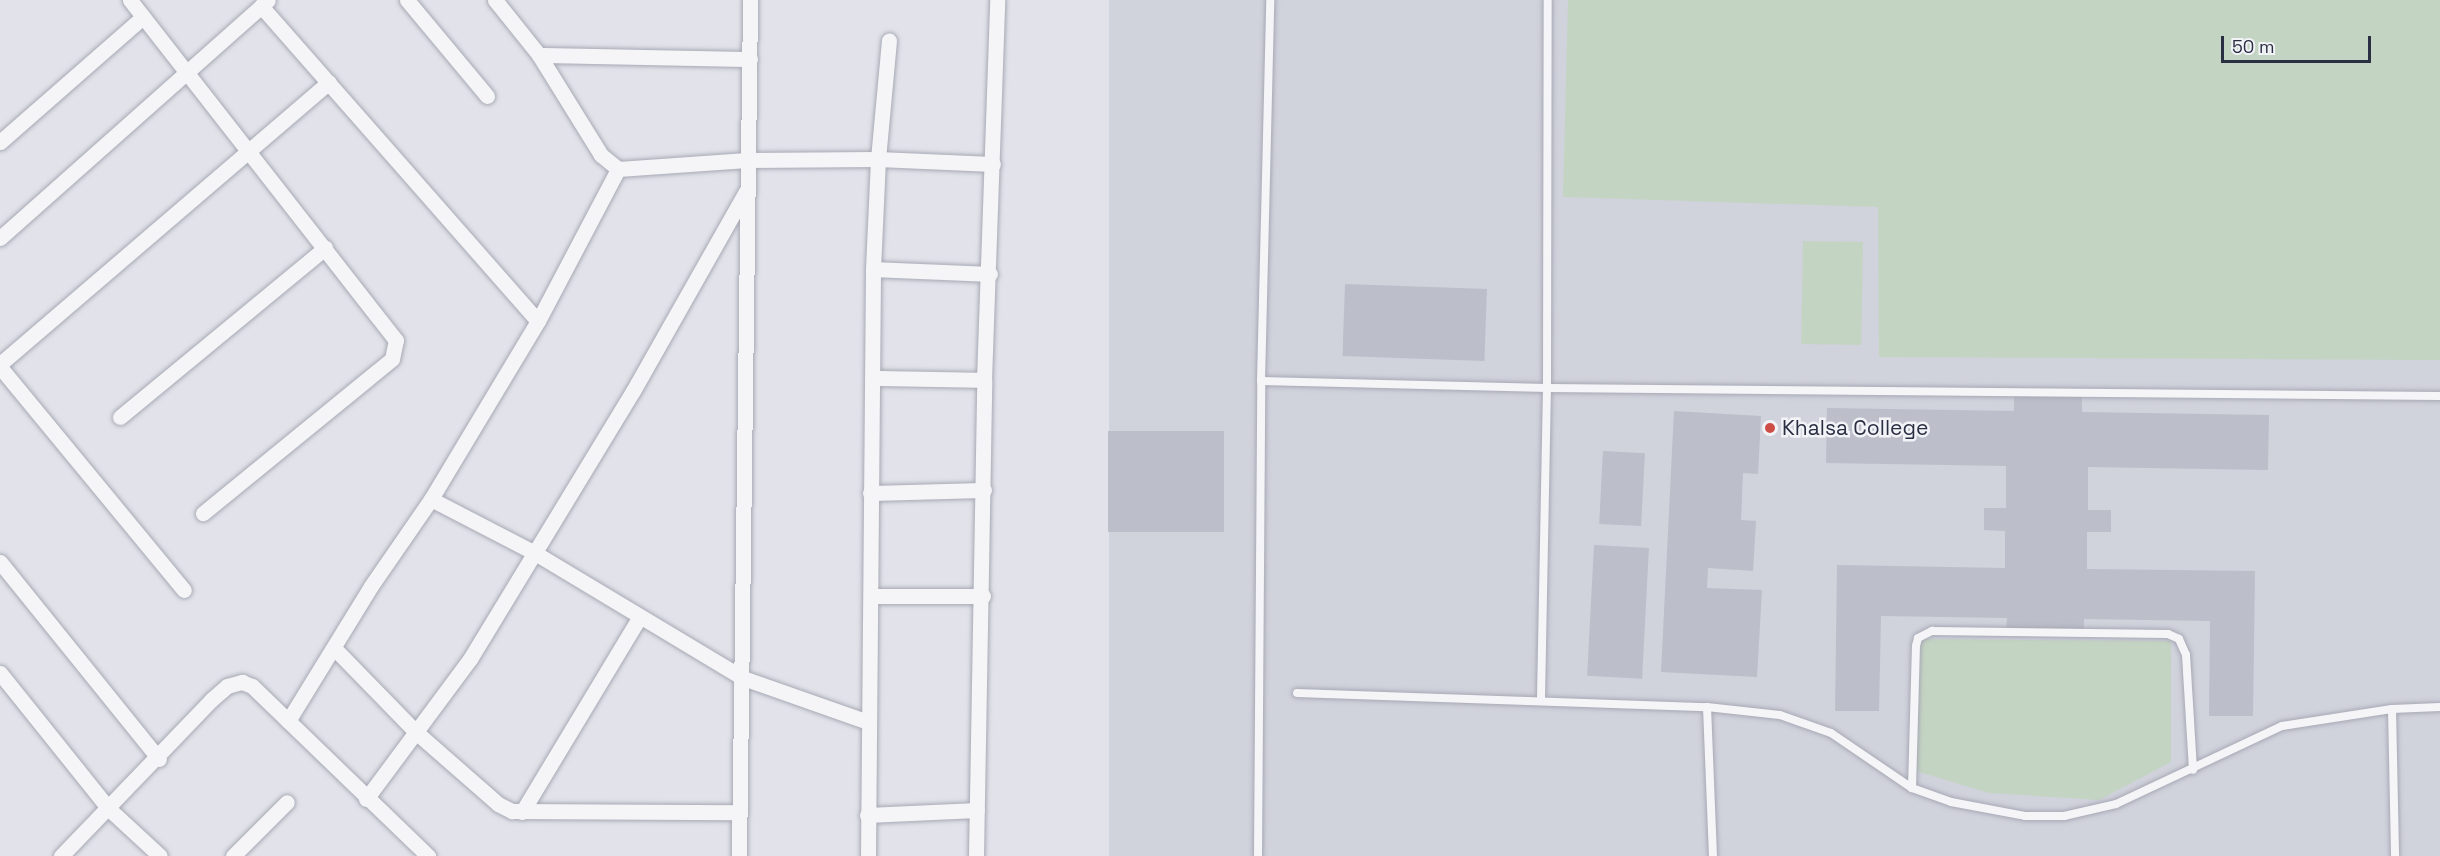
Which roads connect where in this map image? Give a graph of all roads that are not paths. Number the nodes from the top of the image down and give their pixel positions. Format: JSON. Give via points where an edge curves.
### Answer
{"nodes":[{"id":1,"x":130,"y":0,"type":"edge"},
{"id":2,"x":407,"y":0,"type":"edge"},
{"id":3,"x":495,"y":0,"type":"edge"},
{"id":4,"x":750,"y":0,"type":"edge"},
{"id":5,"x":997,"y":0,"type":"edge"},
{"id":6,"x":1270,"y":0,"type":"edge"},
{"id":7,"x":1548,"y":0,"type":"edge"},
{"id":8,"x":265,"y":3,"type":"edge"},
{"id":9,"x":143,"y":17,"type":"junction"},
{"id":10,"x":889,"y":41,"type":"dead end"},
{"id":11,"x":539,"y":56,"type":"junction"},
{"id":12,"x":750,"y":59,"type":"junction"},
{"id":13,"x":186,"y":73,"type":"junction"},
{"id":14,"x":328,"y":82,"type":"junction"},
{"id":15,"x":488,"y":96,"type":"dead end"},
{"id":16,"x":0,"y":142,"type":"edge"},
{"id":17,"x":246,"y":152,"type":"junction"},
{"id":18,"x":878,"y":159,"type":"junction"},
{"id":19,"x":747,"y":160,"type":"junction"},
{"id":20,"x":993,"y":164,"type":"junction"},
{"id":21,"x":618,"y":169,"type":"junction"},
{"id":22,"x":746,"y":190,"type":"junction"},
{"id":23,"x":0,"y":238,"type":"edge"},
{"id":24,"x":325,"y":248,"type":"junction"},
{"id":25,"x":873,"y":269,"type":"junction"},
{"id":26,"x":990,"y":274,"type":"junction"},
{"id":27,"x":538,"y":321,"type":"junction"},
{"id":28,"x":0,"y":366,"type":"edge"},
{"id":29,"x":872,"y":378,"type":"junction"},
{"id":30,"x":984,"y":380,"type":"junction"},
{"id":31,"x":1261,"y":381,"type":"junction"},
{"id":32,"x":1547,"y":388,"type":"junction"},
{"id":33,"x":2440,"y":396,"type":"edge"},
{"id":34,"x":120,"y":417,"type":"dead end"},
{"id":35,"x":984,"y":490,"type":"junction"},
{"id":36,"x":870,"y":493,"type":"junction"},
{"id":37,"x":431,"y":499,"type":"junction"},
{"id":38,"x":203,"y":513,"type":"dead end"},
{"id":39,"x":535,"y":553,"type":"junction"},
{"id":40,"x":0,"y":562,"type":"edge"},
{"id":41,"x":184,"y":590,"type":"dead end"},
{"id":42,"x":871,"y":596,"type":"junction"},
{"id":43,"x":983,"y":596,"type":"junction"},
{"id":44,"x":639,"y":618,"type":"junction"},
{"id":45,"x":334,"y":648,"type":"junction"},
{"id":46,"x":0,"y":673,"type":"edge"},
{"id":47,"x":743,"y":678,"type":"junction"},
{"id":48,"x":1298,"y":693,"type":"dead end"},
{"id":49,"x":1541,"y":699,"type":"junction"},
{"id":50,"x":1707,"y":706,"type":"junction"},
{"id":51,"x":2440,"y":707,"type":"edge"},
{"id":52,"x":2392,"y":709,"type":"junction"},
{"id":53,"x":288,"y":721,"type":"junction"},
{"id":54,"x":868,"y":722,"type":"junction"},
{"id":55,"x":417,"y":733,"type":"junction"},
{"id":56,"x":159,"y":759,"type":"junction"},
{"id":57,"x":2193,"y":770,"type":"junction"},
{"id":58,"x":1912,"y":788,"type":"junction"},
{"id":59,"x":366,"y":799,"type":"junction"},
{"id":60,"x":287,"y":802,"type":"dead end"},
{"id":61,"x":109,"y":809,"type":"junction"},
{"id":62,"x":977,"y":810,"type":"junction"},
{"id":63,"x":522,"y":812,"type":"junction"},
{"id":64,"x":739,"y":812,"type":"junction"},
{"id":65,"x":867,"y":815,"type":"junction"},
{"id":66,"x":418,"y":853,"type":"edge"},
{"id":67,"x":61,"y":856,"type":"edge"},
{"id":68,"x":160,"y":856,"type":"edge"},
{"id":69,"x":233,"y":856,"type":"edge"},
{"id":70,"x":739,"y":856,"type":"edge"},
{"id":71,"x":868,"y":856,"type":"edge"},
{"id":72,"x":976,"y":856,"type":"edge"},
{"id":73,"x":1258,"y":856,"type":"edge"},
{"id":74,"x":1713,"y":856,"type":"edge"},
{"id":75,"x":2395,"y":856,"type":"edge"}],
"edges":[{"from":1,"to":9,"type":"street"},
{"from":2,"to":15,"type":"street"},
{"from":3,"to":11,"type":"street"},
{"from":4,"to":12,"type":"street"},
{"from":5,"to":20,"type":"street"},
{"from":6,"to":31,"type":"lane"},
{"from":7,"to":32,"type":"lane"},
{"from":8,"to":13,"type":"street"},
{"from":8,"to":14,"type":"street"},
{"from":9,"to":13,"type":"street"},
{"from":9,"to":16,"type":"street"},
{"from":10,"to":18,"type":"street"},
{"from":11,"to":12,"type":"street"},
{"from":11,"to":21,"type":"street","via":[[600,155]]},
{"from":12,"to":19,"type":"street"},
{"from":13,"to":17,"type":"street"},
{"from":13,"to":23,"type":"street"},
{"from":14,"to":17,"type":"street"},
{"from":14,"to":27,"type":"street"},
{"from":17,"to":24,"type":"street"},
{"from":17,"to":28,"type":"street"},
{"from":18,"to":19,"type":"street"},
{"from":18,"to":20,"type":"street"},
{"from":18,"to":25,"type":"street"},
{"from":19,"to":21,"type":"street"},
{"from":19,"to":22,"type":"street"},
{"from":20,"to":26,"type":"street"},
{"from":21,"to":27,"type":"street"},
{"from":22,"to":39,"type":"street"},
{"from":22,"to":47,"type":"street"},
{"from":24,"to":34,"type":"street"},
{"from":24,"to":38,"type":"street","via":[[396,340],[396,354]]},
{"from":25,"to":26,"type":"street"},
{"from":25,"to":29,"type":"street"},
{"from":26,"to":30,"type":"street"},
{"from":27,"to":37,"type":"street"},
{"from":28,"to":41,"type":"street"},
{"from":29,"to":30,"type":"street"},
{"from":29,"to":36,"type":"street"},
{"from":30,"to":35,"type":"street"},
{"from":31,"to":32,"type":"lane"},
{"from":31,"to":73,"type":"lane"},
{"from":32,"to":33,"type":"lane"},
{"from":32,"to":49,"type":"lane"},
{"from":35,"to":36,"type":"street"},
{"from":35,"to":43,"type":"street"},
{"from":36,"to":42,"type":"street"},
{"from":37,"to":39,"type":"street"},
{"from":37,"to":45,"type":"street","via":[[370,586]]},
{"from":39,"to":44,"type":"street"},
{"from":39,"to":55,"type":"street","via":[[470,659]]},
{"from":40,"to":56,"type":"street"},
{"from":42,"to":43,"type":"street"},
{"from":42,"to":54,"type":"street"},
{"from":43,"to":62,"type":"street"},
{"from":44,"to":47,"type":"street"},
{"from":44,"to":63,"type":"street"},
{"from":45,"to":53,"type":"street"},
{"from":45,"to":55,"type":"street"},
{"from":46,"to":61,"type":"street"},
{"from":47,"to":54,"type":"street"},
{"from":47,"to":64,"type":"street"},
{"from":48,"to":49,"type":"lane"},
{"from":49,"to":50,"type":"lane"},
{"from":50,"to":58,"type":"lane","via":[[1780,715],[1831,734]]},
{"from":50,"to":74,"type":"lane"},
{"from":51,"to":52,"type":"lane"},
{"from":52,"to":57,"type":"lane","via":[[2282,726]]},
{"from":52,"to":75,"type":"lane"},
{"from":53,"to":56,"type":"street","via":[[252,686],[234,683],[211,700]]},
{"from":53,"to":59,"type":"street"},
{"from":54,"to":65,"type":"street"},
{"from":55,"to":59,"type":"street"},
{"from":55,"to":63,"type":"street","via":[[498,804]]},
{"from":56,"to":61,"type":"street"},
{"from":57,"to":58,"type":"lane","via":[[2116,804],[2064,816],[1995,812]]},
{"from":57,"to":58,"type":"lane","via":[[2186,655],[2179,639],[2168,634],[1932,632],[1918,638],[1916,646]]},
{"from":59,"to":66,"type":"street"},
{"from":60,"to":69,"type":"street"},
{"from":61,"to":67,"type":"street"},
{"from":61,"to":68,"type":"street"},
{"from":62,"to":65,"type":"street"},
{"from":62,"to":72,"type":"street"},
{"from":63,"to":64,"type":"street"},
{"from":64,"to":70,"type":"street"},
{"from":65,"to":71,"type":"street"}]}
